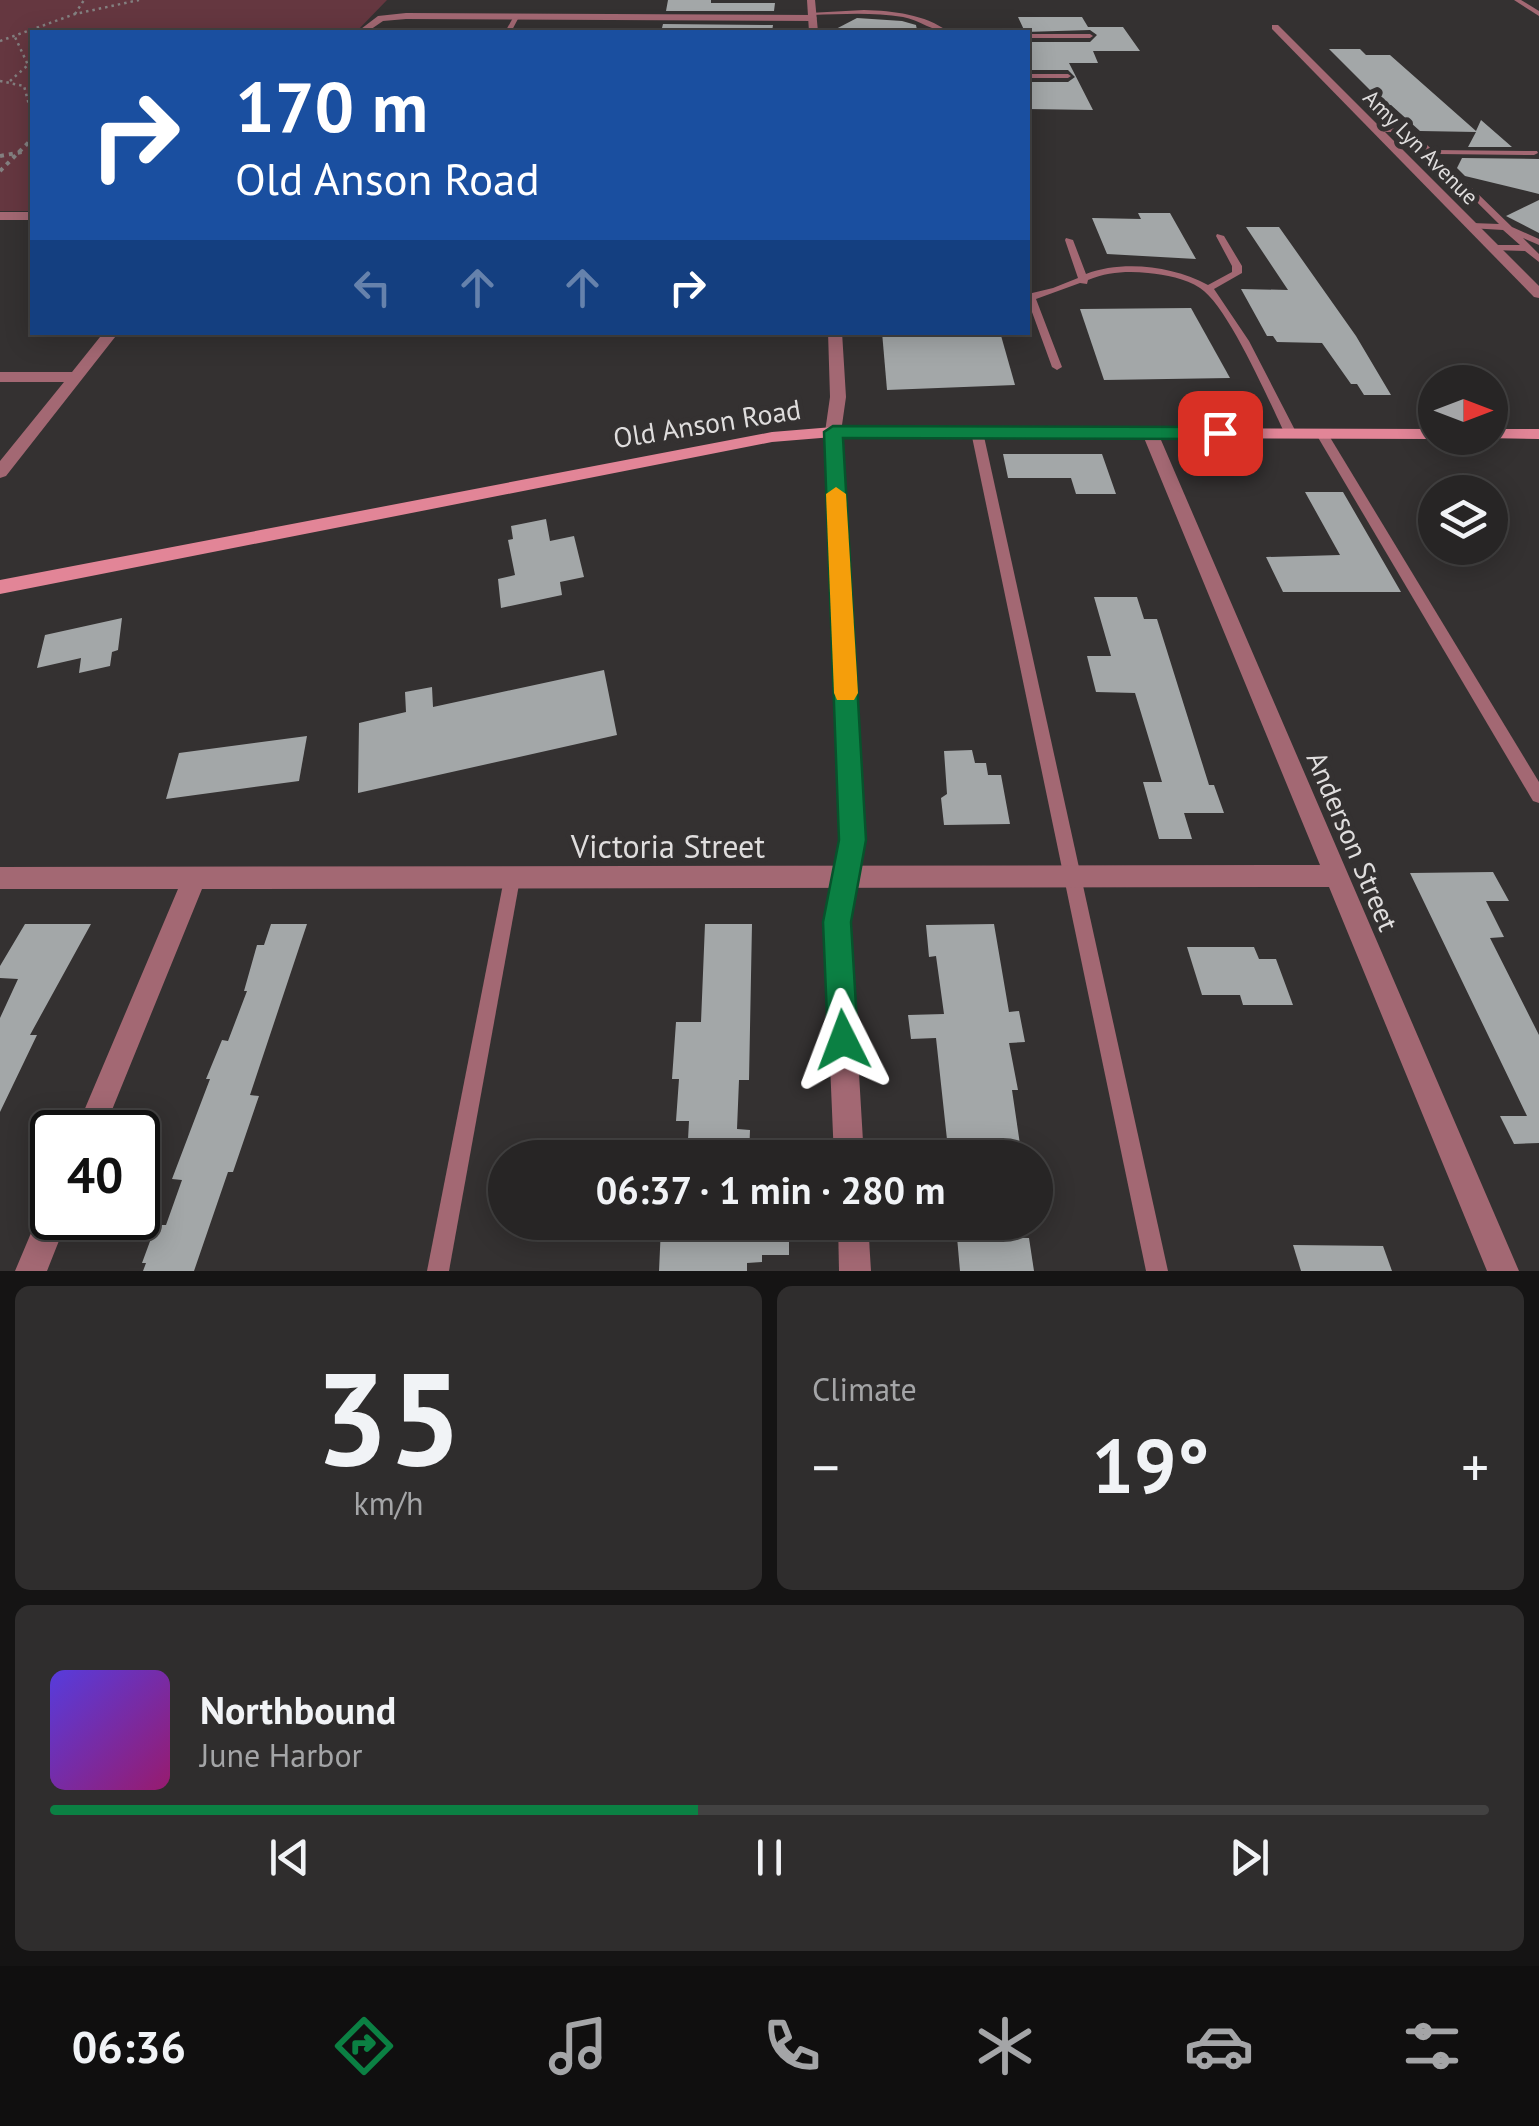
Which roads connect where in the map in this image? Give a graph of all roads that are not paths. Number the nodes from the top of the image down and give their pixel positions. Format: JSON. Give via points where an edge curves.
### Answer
{"nodes":[{"id":1,"x":812,"y":0,"type":"edge"},
{"id":2,"x":1517,"y":0,"type":"edge"},
{"id":3,"x":1539,"y":14,"type":"edge"},
{"id":4,"x":813,"y":15,"type":"junction"},
{"id":5,"x":516,"y":16,"type":"junction"},
{"id":6,"x":1276,"y":27,"type":"dead end"},
{"id":7,"x":365,"y":30,"type":"edge"},
{"id":8,"x":509,"y":30,"type":"edge"},
{"id":9,"x":814,"y":30,"type":"edge"},
{"id":10,"x":943,"y":30,"type":"edge"},
{"id":11,"x":1030,"y":36,"type":"edge"},
{"id":12,"x":1090,"y":36,"type":"dead end"},
{"id":13,"x":1030,"y":76,"type":"edge"},
{"id":14,"x":1068,"y":76,"type":"dead end"},
{"id":15,"x":1377,"y":130,"type":"junction"},
{"id":16,"x":1430,"y":152,"type":"junction"},
{"id":17,"x":1534,"y":153,"type":"dead end"},
{"id":18,"x":1446,"y":168,"type":"junction"},
{"id":19,"x":1416,"y":169,"type":"junction"},
{"id":20,"x":0,"y":216,"type":"edge"},
{"id":21,"x":30,"y":216,"type":"edge"},
{"id":22,"x":1472,"y":226,"type":"junction"},
{"id":23,"x":1504,"y":227,"type":"junction"},
{"id":24,"x":1220,"y":236,"type":"dead end"},
{"id":25,"x":1069,"y":240,"type":"dead end"},
{"id":26,"x":1539,"y":242,"type":"edge"},
{"id":27,"x":1494,"y":248,"type":"junction"},
{"id":28,"x":1527,"y":248,"type":"junction"},
{"id":29,"x":1539,"y":260,"type":"edge"},
{"id":30,"x":1084,"y":282,"type":"junction"},
{"id":31,"x":1209,"y":288,"type":"junction"},
{"id":32,"x":1539,"y":294,"type":"edge"},
{"id":33,"x":1030,"y":297,"type":"edge"},
{"id":34,"x":1030,"y":300,"type":"edge"},
{"id":35,"x":110,"y":335,"type":"edge"},
{"id":36,"x":835,"y":335,"type":"edge"},
{"id":37,"x":1056,"y":367,"type":"dead end"},
{"id":38,"x":0,"y":378,"type":"edge"},
{"id":39,"x":75,"y":378,"type":"junction"},
{"id":40,"x":833,"y":432,"type":"junction"},
{"id":41,"x":976,"y":432,"type":"junction"},
{"id":42,"x":1150,"y":432,"type":"junction"},
{"id":43,"x":1291,"y":434,"type":"junction"},
{"id":44,"x":1322,"y":434,"type":"junction"},
{"id":45,"x":1418,"y":434,"type":"edge"},
{"id":46,"x":1508,"y":434,"type":"edge"},
{"id":47,"x":1539,"y":434,"type":"edge"},
{"id":48,"x":0,"y":472,"type":"edge"},
{"id":49,"x":0,"y":587,"type":"edge"},
{"id":50,"x":1539,"y":796,"type":"edge"},
{"id":51,"x":1335,"y":876,"type":"junction"},
{"id":52,"x":1070,"y":877,"type":"junction"},
{"id":53,"x":0,"y":878,"type":"edge"},
{"id":54,"x":512,"y":878,"type":"junction"},
{"id":55,"x":845,"y":878,"type":"junction"},
{"id":56,"x":194,"y":880,"type":"junction"},
{"id":57,"x":97,"y":1110,"type":"edge"},
{"id":58,"x":848,"y":1140,"type":"edge"},
{"id":59,"x":44,"y":1240,"type":"edge"},
{"id":60,"x":853,"y":1240,"type":"edge"},
{"id":61,"x":31,"y":1271,"type":"edge"},
{"id":62,"x":438,"y":1271,"type":"edge"},
{"id":63,"x":855,"y":1271,"type":"edge"},
{"id":64,"x":1157,"y":1271,"type":"edge"},
{"id":65,"x":1503,"y":1271,"type":"edge"}],
"edges":[{"from":1,"to":4,"type":"street"},
{"from":2,"to":3,"type":"lane"},
{"from":4,"to":5,"type":"street"},
{"from":4,"to":9,"type":"street"},
{"from":4,"to":10,"type":"lane","via":[[896,14]]},
{"from":5,"to":7,"type":"street","via":[[381,18]]},
{"from":5,"to":8,"type":"lane"},
{"from":6,"to":15,"type":"street","name":"Amy Lyn Avenue"},
{"from":11,"to":12,"type":"lane"},
{"from":13,"to":14,"type":"lane"},
{"from":15,"to":16,"type":"lane","via":[[1408,130]]},
{"from":15,"to":19,"type":"street","name":"Amy Lyn Avenue"},
{"from":16,"to":17,"type":"lane"},
{"from":16,"to":18,"type":"lane"},
{"from":18,"to":19,"type":"lane"},
{"from":18,"to":23,"type":"lane"},
{"from":19,"to":22,"type":"street","name":"Amy Lyn Avenue"},
{"from":20,"to":21,"type":"street"},
{"from":22,"to":23,"type":"lane"},
{"from":22,"to":27,"type":"street","name":"Amy Lyn Avenue"},
{"from":23,"to":26,"type":"lane"},
{"from":23,"to":28,"type":"lane"},
{"from":24,"to":31,"type":"lane","via":[[1237,272]]},
{"from":25,"to":30,"type":"lane"},
{"from":27,"to":28,"type":"lane"},
{"from":27,"to":32,"type":"street","name":"Amy Lyn Avenue"},
{"from":28,"to":29,"type":"lane"},
{"from":30,"to":31,"type":"lane","via":[[1100,272],[1125,270]]},
{"from":30,"to":33,"type":"lane"},
{"from":31,"to":43,"type":"lane"},
{"from":34,"to":37,"type":"lane"},
{"from":35,"to":39,"type":"street"},
{"from":36,"to":40,"type":"street"},
{"from":38,"to":39,"type":"street"},
{"from":39,"to":48,"type":"street"},
{"from":40,"to":41,"type":"main road","name":"Old Anson Road"},
{"from":40,"to":49,"type":"main road","name":"Old Anson Road","via":[[715,446]]},
{"from":40,"to":55,"type":"street","via":[[853,840]]},
{"from":41,"to":42,"type":"main road","name":"Old Anson Road"},
{"from":41,"to":52,"type":"lane"},
{"from":42,"to":43,"type":"main road","name":"Old Anson Road"},
{"from":42,"to":51,"type":"street","name":"Anderson Street"},
{"from":43,"to":44,"type":"main road","name":"Old Anson Road"},
{"from":44,"to":45,"type":"main road","name":"Old Anson Road"},
{"from":44,"to":50,"type":"lane"},
{"from":46,"to":47,"type":"main road"},
{"from":51,"to":52,"type":"street","name":"Victoria Street"},
{"from":51,"to":65,"type":"street","name":"Anderson Street"},
{"from":52,"to":55,"type":"street","name":"Victoria Street"},
{"from":52,"to":64,"type":"lane"},
{"from":53,"to":56,"type":"street","name":"Victoria Street"},
{"from":54,"to":55,"type":"street","name":"Victoria Street"},
{"from":54,"to":56,"type":"street","name":"Victoria Street"},
{"from":54,"to":62,"type":"lane"},
{"from":55,"to":58,"type":"street","via":[[837,922]]},
{"from":56,"to":57,"type":"street"},
{"from":59,"to":61,"type":"street"},
{"from":60,"to":63,"type":"street"}]}
